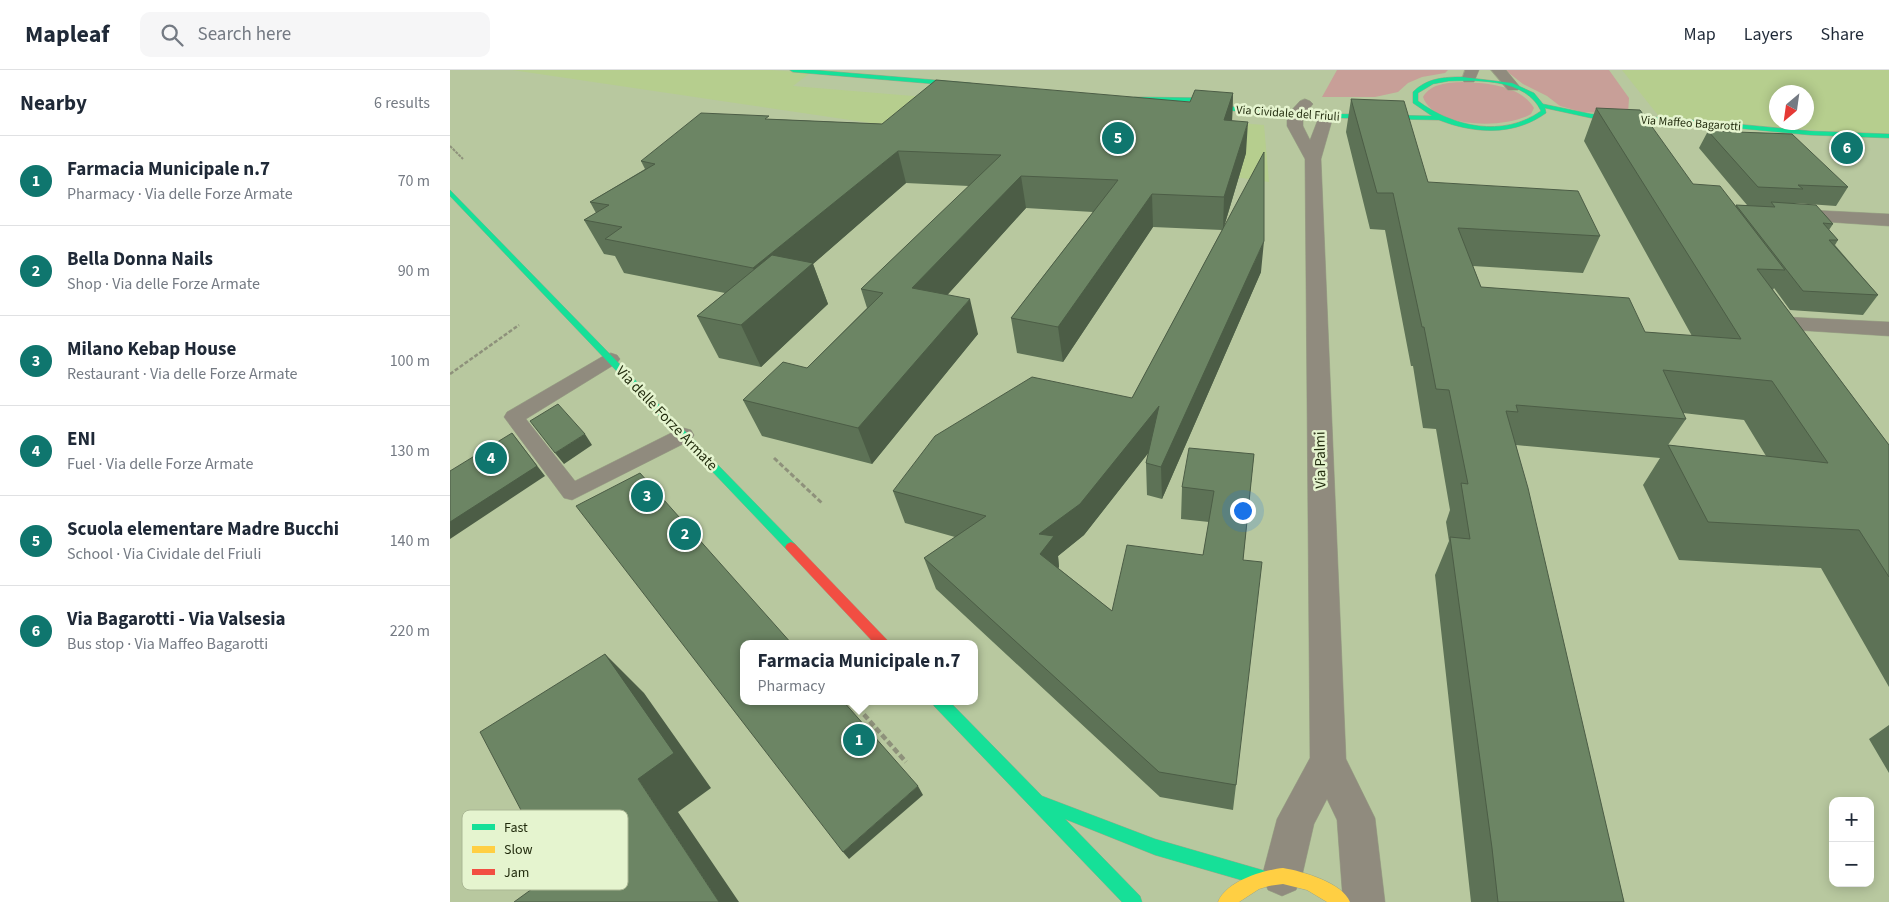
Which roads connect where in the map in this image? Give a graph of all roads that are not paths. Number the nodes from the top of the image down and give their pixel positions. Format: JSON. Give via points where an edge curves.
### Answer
{"nodes":[{"id":1,"x":792,"y":70,"type":"edge"},
{"id":2,"x":1498,"y":70,"type":"edge"},
{"id":3,"x":810,"y":71,"type":"edge"},
{"id":4,"x":1471,"y":74,"type":"edge"},
{"id":5,"x":988,"y":86,"type":"edge"},
{"id":6,"x":1513,"y":87,"type":"junction"},
{"id":7,"x":1414,"y":94,"type":"junction"},
{"id":8,"x":1400,"y":97,"type":"dead end"},
{"id":9,"x":1133,"y":98,"type":"edge"},
{"id":10,"x":1543,"y":106,"type":"junction"},
{"id":11,"x":1300,"y":110,"type":"junction"},
{"id":12,"x":1328,"y":110,"type":"junction"},
{"id":13,"x":1438,"y":118,"type":"junction"},
{"id":14,"x":1531,"y":123,"type":"junction"},
{"id":15,"x":1545,"y":125,"type":"dead end"},
{"id":16,"x":1810,"y":132,"type":"junction"},
{"id":17,"x":1682,"y":133,"type":"dead end"},
{"id":18,"x":1889,"y":136,"type":"edge"},
{"id":19,"x":1313,"y":159,"type":"junction"},
{"id":20,"x":450,"y":192,"type":"edge"},
{"id":21,"x":1774,"y":215,"type":"edge"},
{"id":22,"x":1889,"y":220,"type":"edge"},
{"id":23,"x":1889,"y":329,"type":"edge"},
{"id":24,"x":1804,"y":348,"type":"edge"},
{"id":25,"x":610,"y":359,"type":"junction"},
{"id":26,"x":684,"y":435,"type":"junction"},
{"id":27,"x":880,"y":640,"type":"edge"},
{"id":28,"x":943,"y":705,"type":"edge"},
{"id":29,"x":1328,"y":761,"type":"junction"},
{"id":30,"x":1035,"y":800,"type":"junction"},
{"id":31,"x":1272,"y":877,"type":"junction"},
{"id":32,"x":1134,"y":902,"type":"edge"},
{"id":33,"x":1226,"y":902,"type":"edge"},
{"id":34,"x":1342,"y":902,"type":"edge"},
{"id":35,"x":1364,"y":902,"type":"edge"}],
"edges":[{"from":1,"to":3,"type":"street"},
{"from":2,"to":6,"type":"street"},
{"from":3,"to":5,"type":"street"},
{"from":4,"to":6,"type":"street","name":"Via Maffeo Bagarotti"},
{"from":4,"to":7,"type":"street","via":[[1430,83]]},
{"from":6,"to":10,"type":"street","name":"Via Maffeo Bagarotti","via":[[1535,97]]},
{"from":7,"to":8,"type":"street"},
{"from":7,"to":13,"type":"street","via":[[1420,108]]},
{"from":9,"to":11,"type":"street","name":"Via Cividale del Friuli"},
{"from":10,"to":14,"type":"street","via":[[1542,115]]},
{"from":10,"to":16,"type":"street","name":"Via Maffeo Bagarotti","via":[[1591,116]]},
{"from":11,"to":12,"type":"street","name":"Via Cividale del Friuli"},
{"from":11,"to":19,"type":"street","name":"Via Palmi","via":[[1295,126]]},
{"from":12,"to":13,"type":"street","name":"Via Cividale del Friuli"},
{"from":12,"to":19,"type":"street","name":"Via Palmi"},
{"from":13,"to":14,"type":"street","via":[[1490,129]]},
{"from":14,"to":15,"type":"street"},
{"from":16,"to":17,"type":"street","name":"Via Maffeo Bagarotti"},
{"from":16,"to":18,"type":"street","name":"Via Maffeo Bagarotti"},
{"from":19,"to":29,"type":"street","name":"Via Palmi"},
{"from":20,"to":25,"type":"street","name":"Via delle Forze Armate"},
{"from":21,"to":22,"type":"street"},
{"from":23,"to":24,"type":"street","via":[[1782,316]]},
{"from":25,"to":26,"type":"street","name":"Via delle Forze Armate"},
{"from":25,"to":26,"type":"lane","via":[[514,417],[572,492]]},
{"from":26,"to":27,"type":"street","name":"Via delle Forze Armate"},
{"from":28,"to":30,"type":"street"},
{"from":29,"to":31,"type":"street","name":"Via Palmi","via":[[1296,820]]},
{"from":29,"to":35,"type":"street","name":"Via Palmi","via":[[1356,818]]},
{"from":30,"to":31,"type":"street","via":[[1155,847]]},
{"from":30,"to":32,"type":"street"},
{"from":31,"to":33,"type":"street","via":[[1243,886]]},
{"from":31,"to":34,"type":"street","via":[[1303,878]]}]}
